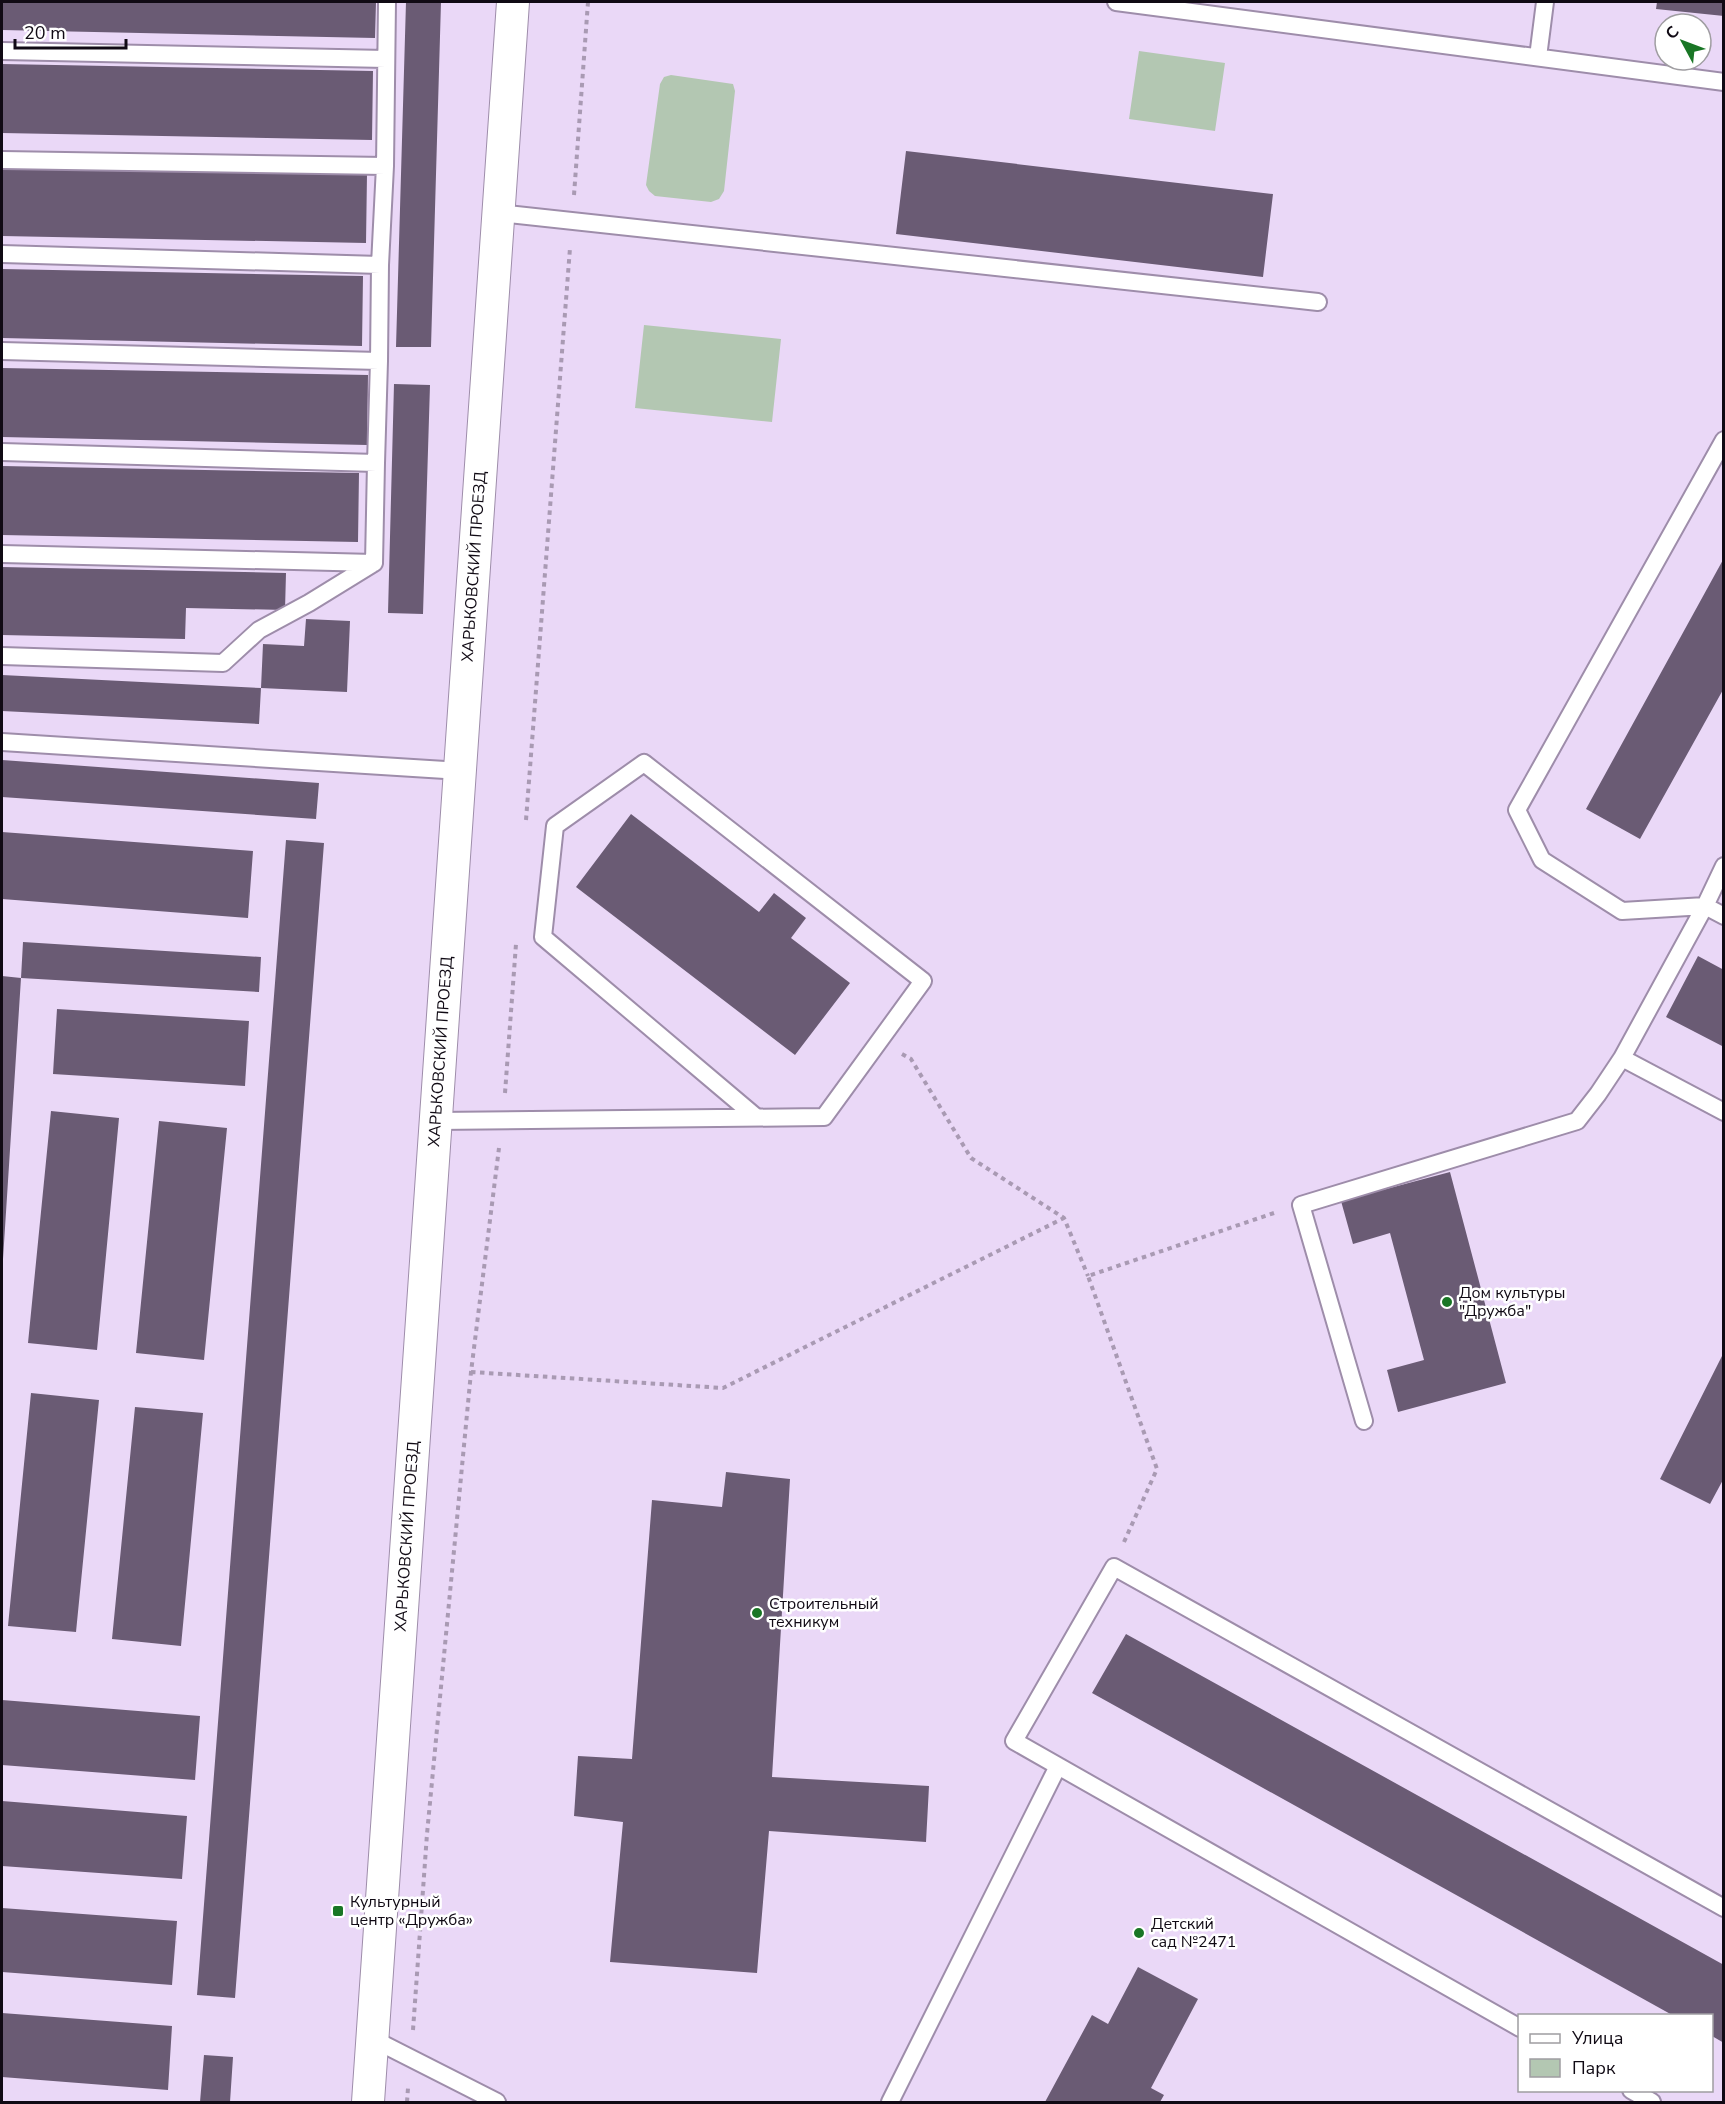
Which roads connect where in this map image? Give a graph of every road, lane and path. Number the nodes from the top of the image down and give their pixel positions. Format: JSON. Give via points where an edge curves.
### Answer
{"nodes":[{"id":1,"x":387,"y":2,"type":"edge"},
{"id":2,"x":513,"y":2,"type":"edge"},
{"id":3,"x":588,"y":2,"type":"edge"},
{"id":4,"x":1116,"y":2,"type":"edge"},
{"id":5,"x":1545,"y":2,"type":"edge"},
{"id":6,"x":2,"y":51,"type":"edge"},
{"id":7,"x":1538,"y":57,"type":"junction"},
{"id":8,"x":386,"y":59,"type":"junction"},
{"id":9,"x":1724,"y":82,"type":"edge"},
{"id":10,"x":2,"y":160,"type":"edge"},
{"id":11,"x":385,"y":166,"type":"junction"},
{"id":12,"x":499,"y":213,"type":"junction"},
{"id":13,"x":572,"y":221,"type":"junction"},
{"id":14,"x":2,"y":254,"type":"edge"},
{"id":15,"x":380,"y":265,"type":"junction"},
{"id":16,"x":1318,"y":302,"type":"dead end"},
{"id":17,"x":2,"y":351,"type":"edge"},
{"id":18,"x":380,"y":361,"type":"junction"},
{"id":19,"x":1724,"y":440,"type":"edge"},
{"id":20,"x":2,"y":452,"type":"edge"},
{"id":21,"x":376,"y":463,"type":"junction"},
{"id":22,"x":2,"y":554,"type":"edge"},
{"id":23,"x":374,"y":563,"type":"junction"},
{"id":24,"x":2,"y":656,"type":"edge"},
{"id":25,"x":2,"y":742,"type":"edge"},
{"id":26,"x":460,"y":771,"type":"junction"},
{"id":27,"x":525,"y":824,"type":"dead end"},
{"id":28,"x":1724,"y":866,"type":"edge"},
{"id":29,"x":1705,"y":906,"type":"junction"},
{"id":30,"x":1724,"y":916,"type":"edge"},
{"id":31,"x":516,"y":942,"type":"dead end"},
{"id":32,"x":880,"y":1039,"type":"junction"},
{"id":33,"x":1622,"y":1058,"type":"junction"},
{"id":34,"x":1724,"y":1112,"type":"edge"},
{"id":35,"x":756,"y":1117,"type":"junction"},
{"id":36,"x":503,"y":1120,"type":"junction"},
{"id":37,"x":436,"y":1121,"type":"junction"},
{"id":38,"x":1300,"y":1205,"type":"junction"},
{"id":39,"x":1064,"y":1218,"type":"junction"},
{"id":40,"x":1088,"y":1276,"type":"junction"},
{"id":41,"x":471,"y":1372,"type":"junction"},
{"id":42,"x":1364,"y":1421,"type":"dead end"},
{"id":43,"x":1114,"y":1567,"type":"junction"},
{"id":44,"x":1058,"y":1766,"type":"junction"},
{"id":45,"x":1724,"y":1908,"type":"edge"},
{"id":46,"x":1518,"y":2027,"type":"edge"},
{"id":47,"x":373,"y":2039,"type":"junction"},
{"id":48,"x":411,"y":2059,"type":"junction"},
{"id":49,"x":1632,"y":2092,"type":"edge"},
{"id":50,"x":368,"y":2103,"type":"edge"},
{"id":51,"x":407,"y":2103,"type":"edge"},
{"id":52,"x":497,"y":2103,"type":"edge"},
{"id":53,"x":890,"y":2103,"type":"edge"},
{"id":54,"x":1652,"y":2103,"type":"edge"}],
"edges":[{"from":1,"to":8,"type":"lane"},
{"from":2,"to":12,"type":"street","name":"ХАРЬКОВСКИЙ ПРОЕЗД"},
{"from":3,"to":13,"type":"path"},
{"from":4,"to":7,"type":"lane"},
{"from":5,"to":7,"type":"lane"},
{"from":6,"to":8,"type":"lane"},
{"from":7,"to":9,"type":"lane"},
{"from":8,"to":11,"type":"lane"},
{"from":10,"to":11,"type":"lane"},
{"from":11,"to":15,"type":"lane"},
{"from":12,"to":13,"type":"lane"},
{"from":12,"to":26,"type":"street","name":"ХАРЬКОВСКИЙ ПРОЕЗД"},
{"from":13,"to":16,"type":"lane"},
{"from":13,"to":27,"type":"path"},
{"from":14,"to":15,"type":"lane"},
{"from":15,"to":18,"type":"lane"},
{"from":17,"to":18,"type":"lane"},
{"from":18,"to":21,"type":"lane"},
{"from":19,"to":29,"type":"lane","via":[[1517,810],[1542,860],[1622,911]]},
{"from":20,"to":21,"type":"lane"},
{"from":21,"to":23,"type":"lane"},
{"from":22,"to":23,"type":"lane"},
{"from":23,"to":24,"type":"lane","via":[[259,630],[223,663]]},
{"from":25,"to":26,"type":"lane"},
{"from":26,"to":37,"type":"street","name":"ХАРЬКОВСКИЙ ПРОЕЗД"},
{"from":28,"to":29,"type":"lane"},
{"from":29,"to":30,"type":"lane"},
{"from":29,"to":33,"type":"lane"},
{"from":31,"to":36,"type":"path"},
{"from":32,"to":35,"type":"lane","via":[[824,1117]]},
{"from":32,"to":35,"type":"lane","via":[[922,981],[644,763],[555,826],[543,937]]},
{"from":32,"to":39,"type":"path","via":[[911,1059],[971,1158]]},
{"from":33,"to":34,"type":"lane"},
{"from":33,"to":38,"type":"lane","via":[[1577,1121]]},
{"from":35,"to":36,"type":"lane"},
{"from":36,"to":37,"type":"lane"},
{"from":36,"to":41,"type":"path"},
{"from":37,"to":47,"type":"street","name":"ХАРЬКОВСКИЙ ПРОЕЗД"},
{"from":38,"to":40,"type":"path"},
{"from":38,"to":42,"type":"lane"},
{"from":39,"to":40,"type":"path"},
{"from":39,"to":41,"type":"path","via":[[723,1388]]},
{"from":40,"to":43,"type":"path","via":[[1157,1469]]},
{"from":41,"to":48,"type":"path","via":[[427,1834]]},
{"from":43,"to":44,"type":"lane","via":[[1014,1741]]},
{"from":43,"to":45,"type":"lane"},
{"from":44,"to":46,"type":"lane"},
{"from":44,"to":53,"type":"lane"},
{"from":47,"to":48,"type":"lane"},
{"from":47,"to":50,"type":"street","name":"ХАРЬКОВСКИЙ ПРОЕЗД"},
{"from":48,"to":51,"type":"path"},
{"from":48,"to":52,"type":"lane"},
{"from":49,"to":54,"type":"lane"}]}
